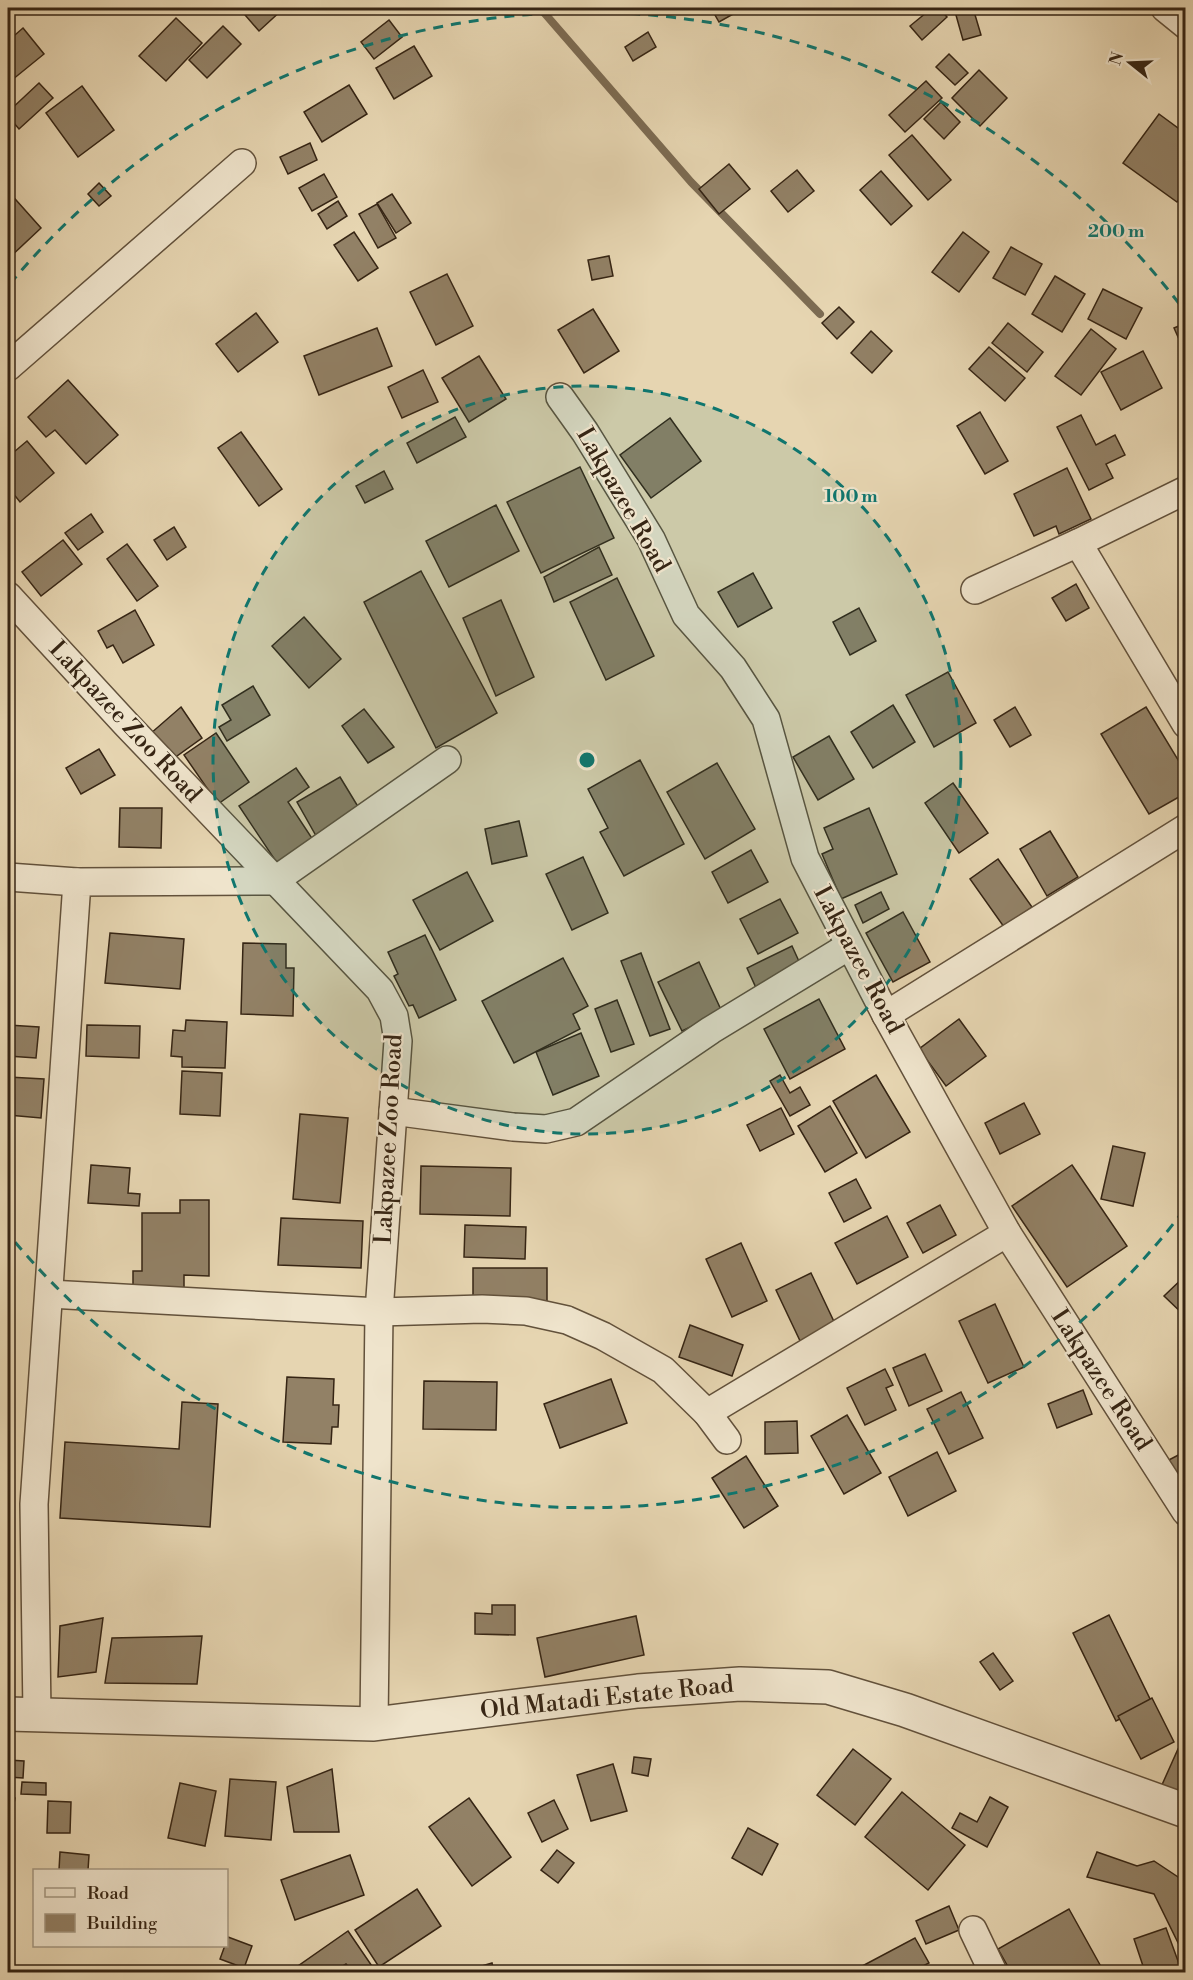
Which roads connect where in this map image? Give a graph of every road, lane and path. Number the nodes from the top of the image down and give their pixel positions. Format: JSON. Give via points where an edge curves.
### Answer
{"nodes":[{"id":1,"x":1165,"y":8,"type":"edge"},
{"id":2,"x":1185,"y":25,"type":"edge"},
{"id":3,"x":242,"y":163,"type":"dead end"},
{"id":4,"x":8,"y":367,"type":"edge"},
{"id":5,"x":560,"y":397,"type":"dead end"},
{"id":6,"x":1185,"y":490,"type":"edge"},
{"id":7,"x":1078,"y":543,"type":"junction"},
{"id":8,"x":975,"y":590,"type":"dead end"},
{"id":9,"x":8,"y":596,"type":"edge"},
{"id":10,"x":1185,"y":724,"type":"edge"},
{"id":11,"x":447,"y":760,"type":"dead end"},
{"id":12,"x":1185,"y":828,"type":"edge"},
{"id":13,"x":8,"y":877,"type":"edge"},
{"id":14,"x":274,"y":881,"type":"junction"},
{"id":15,"x":77,"y":882,"type":"junction"},
{"id":16,"x":849,"y":946,"type":"junction"},
{"id":17,"x":885,"y":1015,"type":"junction"},
{"id":18,"x":393,"y":1110,"type":"junction"},
{"id":19,"x":1007,"y":1233,"type":"junction"},
{"id":20,"x":49,"y":1294,"type":"junction"},
{"id":21,"x":379,"y":1312,"type":"junction"},
{"id":22,"x":707,"y":1413,"type":"junction"},
{"id":23,"x":727,"y":1440,"type":"dead end"},
{"id":24,"x":1185,"y":1512,"type":"edge"},
{"id":25,"x":22,"y":1714,"type":"edge"},
{"id":26,"x":374,"y":1725,"type":"junction"},
{"id":27,"x":1185,"y":1811,"type":"edge"},
{"id":28,"x":973,"y":1930,"type":"dead end"},
{"id":29,"x":993,"y":1972,"type":"edge"}],
"edges":[{"from":1,"to":2,"type":"street"},
{"from":3,"to":4,"type":"street"},
{"from":5,"to":16,"type":"street","name":"Lakpazee Road","via":[[651,538],[686,615],[732,668],[766,718],[805,858]]},
{"from":6,"to":7,"type":"street"},
{"from":7,"to":8,"type":"street"},
{"from":7,"to":10,"type":"street"},
{"from":9,"to":14,"type":"street","name":"Lakpazee Zoo Road"},
{"from":11,"to":14,"type":"street"},
{"from":12,"to":17,"type":"street"},
{"from":13,"to":15,"type":"street"},
{"from":14,"to":15,"type":"street"},
{"from":14,"to":18,"type":"street","name":"Lakpazee Zoo Road","via":[[380,990],[394,1016],[398,1041]]},
{"from":15,"to":20,"type":"street"},
{"from":16,"to":17,"type":"street","name":"Lakpazee Road"},
{"from":16,"to":18,"type":"street","via":[[711,1030],[576,1122],[546,1129],[513,1127]]},
{"from":17,"to":19,"type":"street","name":"Lakpazee Road"},
{"from":18,"to":21,"type":"street","name":"Lakpazee Zoo Road"},
{"from":19,"to":22,"type":"street"},
{"from":19,"to":24,"type":"street","name":"Lakpazee Road"},
{"from":20,"to":21,"type":"street"},
{"from":20,"to":25,"type":"street"},
{"from":21,"to":22,"type":"street","via":[[482,1309],[526,1311],[567,1320],[663,1370]]},
{"from":21,"to":26,"type":"street","name":"Lakpazee Zoo Road"},
{"from":22,"to":23,"type":"street"},
{"from":25,"to":26,"type":"street","name":"Old Matadi Estate Road"},
{"from":26,"to":27,"type":"street","name":"Old Matadi Estate Road","via":[[638,1691],[740,1684],[828,1687],[905,1710]]},
{"from":28,"to":29,"type":"street"}]}
